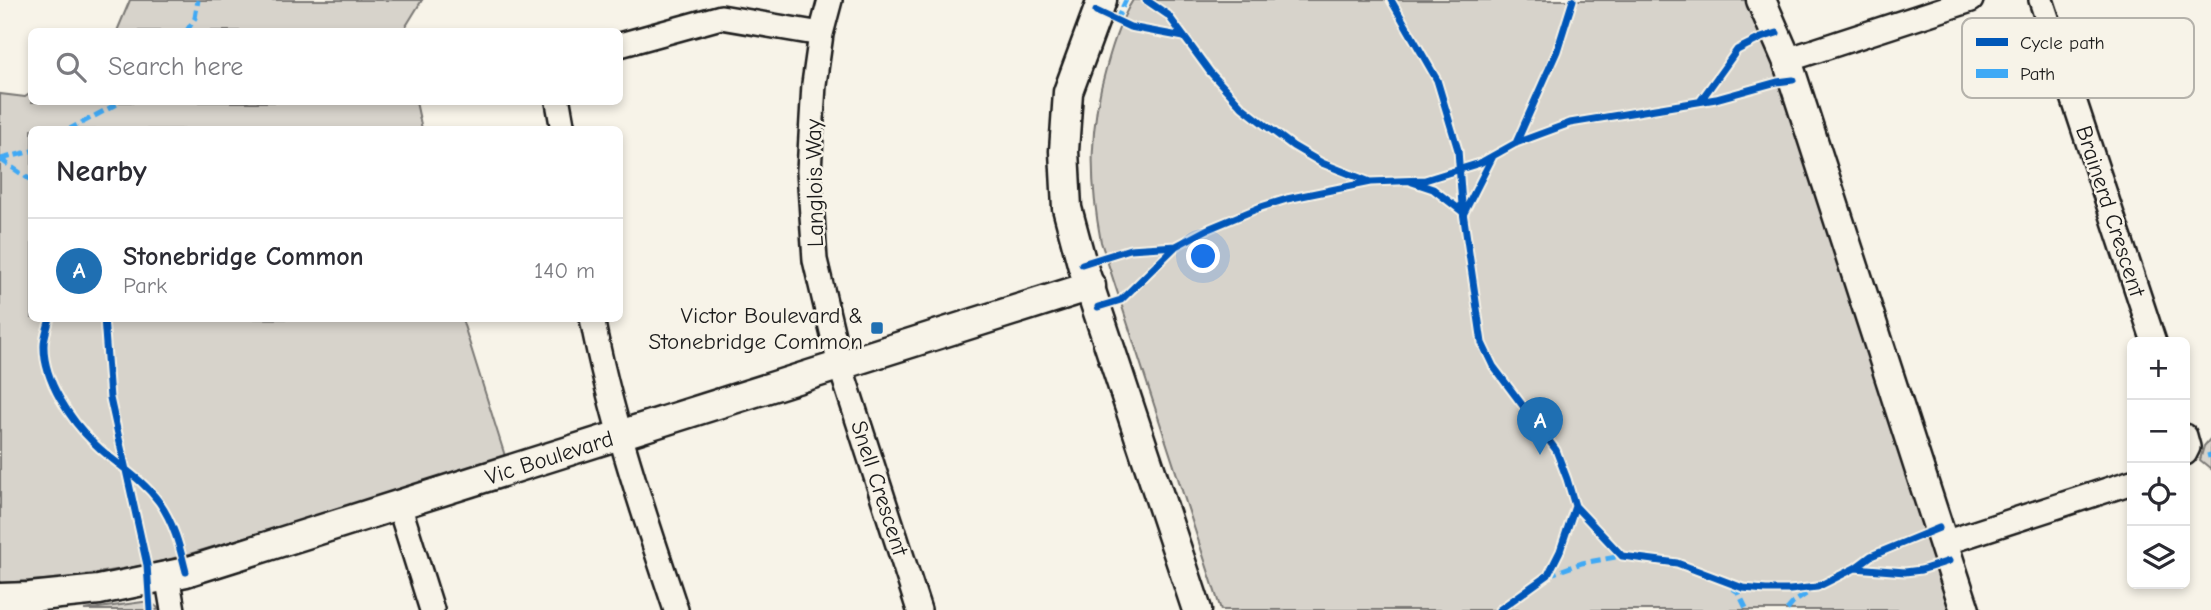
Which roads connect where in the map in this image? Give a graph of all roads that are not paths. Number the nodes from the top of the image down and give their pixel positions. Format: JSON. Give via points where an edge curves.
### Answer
{"nodes":[{"id":1,"x":830,"y":0,"type":"edge"},
{"id":2,"x":1102,"y":0,"type":"edge"},
{"id":3,"x":1761,"y":0,"type":"edge"},
{"id":4,"x":1971,"y":0,"type":"edge"},
{"id":5,"x":2041,"y":0,"type":"edge"},
{"id":6,"x":2047,"y":18,"type":"edge"},
{"id":7,"x":821,"y":34,"type":"junction"},
{"id":8,"x":623,"y":44,"type":"edge"},
{"id":9,"x":1787,"y":61,"type":"junction"},
{"id":10,"x":2073,"y":98,"type":"edge"},
{"id":11,"x":559,"y":105,"type":"edge"},
{"id":12,"x":562,"y":126,"type":"edge"},
{"id":13,"x":1091,"y":286,"type":"junction"},
{"id":14,"x":593,"y":322,"type":"edge"},
{"id":15,"x":2152,"y":337,"type":"edge"},
{"id":16,"x":840,"y":365,"type":"junction"},
{"id":17,"x":619,"y":436,"type":"junction"},
{"id":18,"x":2127,"y":484,"type":"edge"},
{"id":19,"x":399,"y":505,"type":"junction"},
{"id":20,"x":1944,"y":543,"type":"junction"},
{"id":21,"x":167,"y":575,"type":"junction"},
{"id":22,"x":0,"y":598,"type":"edge"},
{"id":23,"x":173,"y":610,"type":"edge"},
{"id":24,"x":432,"y":610,"type":"edge"},
{"id":25,"x":676,"y":610,"type":"edge"},
{"id":26,"x":919,"y":610,"type":"edge"},
{"id":27,"x":1197,"y":610,"type":"edge"},
{"id":28,"x":1965,"y":610,"type":"edge"}],
"edges":[{"from":1,"to":7,"type":"street","name":"Langlois Way"},
{"from":2,"to":13,"type":"street","via":[[1069,92],[1064,151],[1068,208]]},
{"from":3,"to":9,"type":"street"},
{"from":4,"to":9,"type":"street"},
{"from":5,"to":6,"type":"street","name":"Brainerd Crescent"},
{"from":7,"to":8,"type":"street","via":[[721,17]]},
{"from":7,"to":16,"type":"street","name":"Langlois Way","via":[[809,171],[815,260]]},
{"from":9,"to":20,"type":"street"},
{"from":10,"to":15,"type":"street","name":"Brainerd Crescent"},
{"from":11,"to":12,"type":"street"},
{"from":13,"to":16,"type":"street","name":"Vic Boulevard"},
{"from":13,"to":27,"type":"street"},
{"from":14,"to":17,"type":"street"},
{"from":16,"to":17,"type":"street","name":"Vic Boulevard"},
{"from":16,"to":26,"type":"street","name":"Snell Crescent"},
{"from":17,"to":19,"type":"street","name":"Vic Boulevard"},
{"from":17,"to":25,"type":"street"},
{"from":18,"to":20,"type":"street"},
{"from":19,"to":21,"type":"street","name":"Vic Boulevard"},
{"from":19,"to":24,"type":"street"},
{"from":20,"to":28,"type":"street"},
{"from":21,"to":22,"type":"street","name":"Vic Boulevard","via":[[99,590]]},
{"from":21,"to":23,"type":"street"}]}
